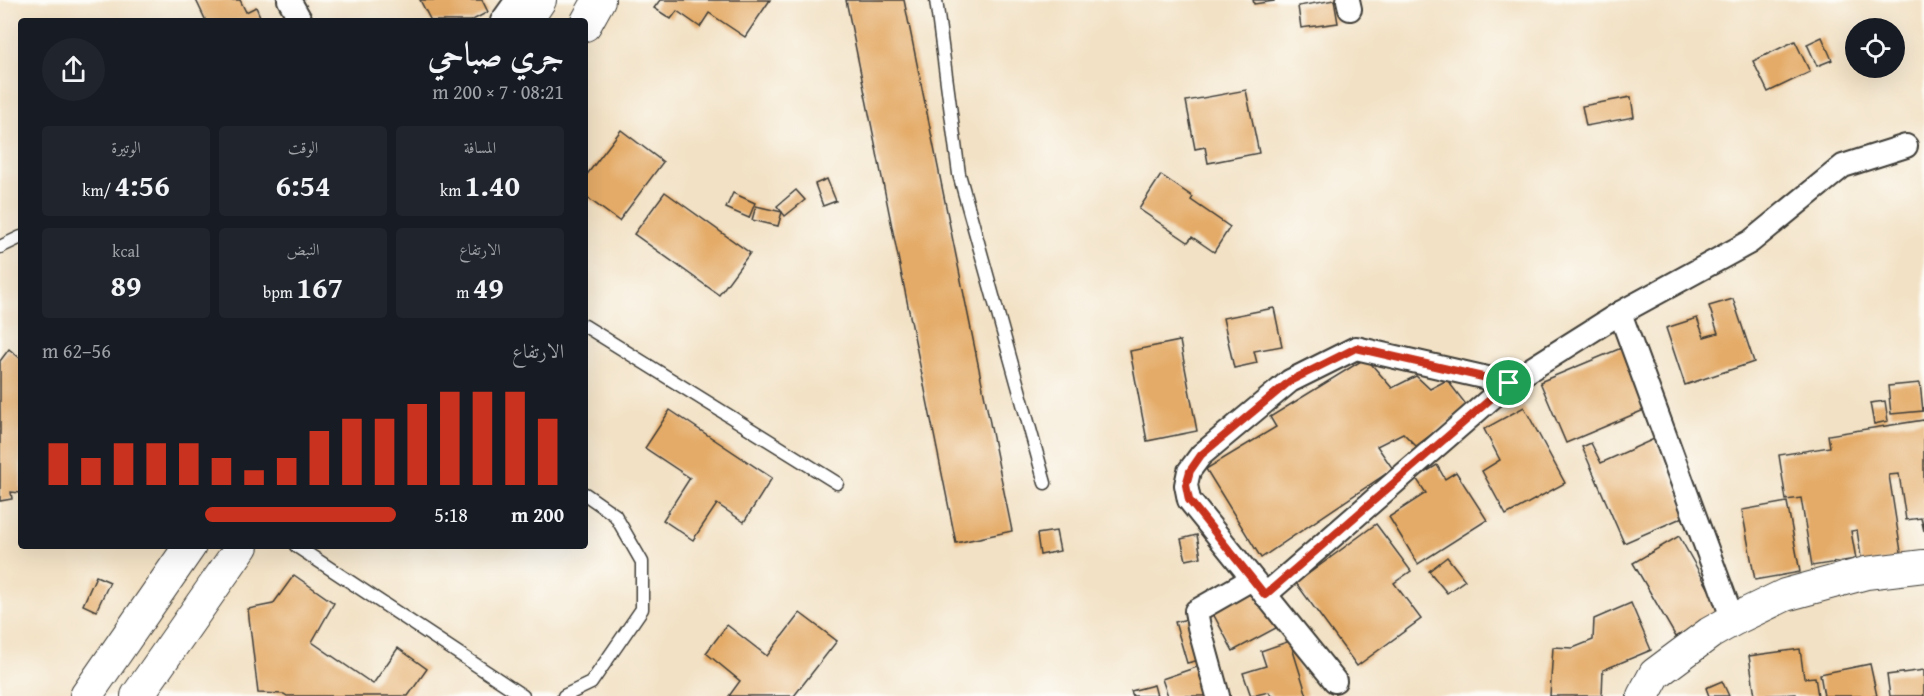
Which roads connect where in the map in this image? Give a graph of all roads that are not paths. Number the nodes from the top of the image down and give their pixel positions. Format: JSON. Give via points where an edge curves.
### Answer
{"nodes":[{"id":1,"x":289,"y":0,"type":"edge"},
{"id":2,"x":517,"y":0,"type":"edge"},
{"id":3,"x":540,"y":0,"type":"edge"},
{"id":4,"x":599,"y":0,"type":"edge"},
{"id":5,"x":936,"y":0,"type":"edge"},
{"id":6,"x":299,"y":18,"type":"edge"},
{"id":7,"x":504,"y":18,"type":"edge"},
{"id":8,"x":528,"y":18,"type":"edge"},
{"id":9,"x":588,"y":20,"type":"edge"},
{"id":10,"x":1906,"y":146,"type":"dead end"},
{"id":11,"x":18,"y":238,"type":"edge"},
{"id":12,"x":0,"y":247,"type":"edge"},
{"id":13,"x":1620,"y":313,"type":"junction"},
{"id":14,"x":588,"y":328,"type":"edge"},
{"id":15,"x":1509,"y":383,"type":"junction"},
{"id":16,"x":837,"y":483,"type":"dead end"},
{"id":17,"x":1045,"y":483,"type":"dead end"},
{"id":18,"x":588,"y":496,"type":"edge"},
{"id":19,"x":188,"y":549,"type":"edge"},
{"id":20,"x":240,"y":549,"type":"edge"},
{"id":21,"x":301,"y":549,"type":"edge"},
{"id":22,"x":1924,"y":566,"type":"edge"},
{"id":23,"x":1259,"y":587,"type":"junction"},
{"id":24,"x":1733,"y":620,"type":"junction"},
{"id":25,"x":1335,"y":681,"type":"dead end"},
{"id":26,"x":86,"y":696,"type":"edge"},
{"id":27,"x":137,"y":696,"type":"edge"},
{"id":28,"x":523,"y":696,"type":"edge"},
{"id":29,"x":564,"y":696,"type":"edge"},
{"id":30,"x":1218,"y":696,"type":"edge"},
{"id":31,"x":1643,"y":696,"type":"edge"}],
"edges":[{"from":1,"to":6,"type":"street"},
{"from":2,"to":7,"type":"street"},
{"from":3,"to":8,"type":"main road"},
{"from":4,"to":9,"type":"main road"},
{"from":5,"to":17,"type":"lane","via":[[959,174]]},
{"from":10,"to":13,"type":"street","via":[[1843,166],[1750,242]]},
{"from":11,"to":12,"type":"lane"},
{"from":13,"to":15,"type":"street"},
{"from":13,"to":24,"type":"street"},
{"from":14,"to":16,"type":"lane"},
{"from":15,"to":23,"type":"street"},
{"from":15,"to":23,"type":"street","via":[[1356,348],[1290,381],[1201,455],[1186,485],[1189,500]]},
{"from":18,"to":29,"type":"lane","via":[[615,514],[642,562],[642,609],[591,683]]},
{"from":19,"to":26,"type":"main road"},
{"from":20,"to":27,"type":"main road"},
{"from":21,"to":28,"type":"lane"},
{"from":22,"to":24,"type":"main road","via":[[1866,573],[1785,595]]},
{"from":23,"to":25,"type":"street"},
{"from":23,"to":30,"type":"street","via":[[1196,610]]},
{"from":24,"to":31,"type":"main road","via":[[1655,674]]}]}
